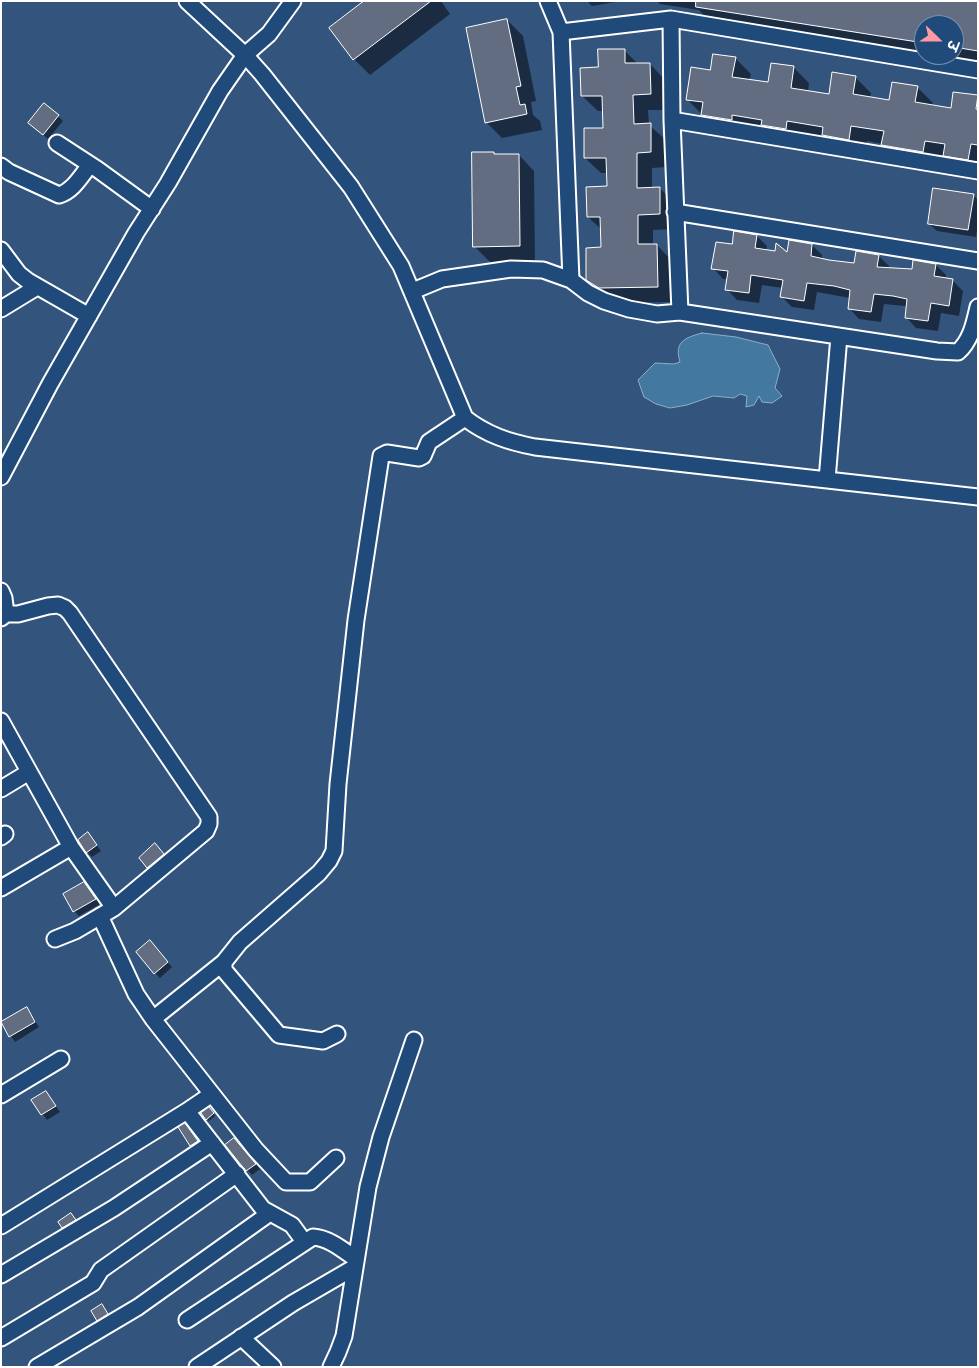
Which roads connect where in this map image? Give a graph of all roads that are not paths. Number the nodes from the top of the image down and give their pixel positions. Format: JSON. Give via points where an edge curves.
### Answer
{"nodes":[{"id":1,"x":187,"y":1,"type":"edge"},
{"id":2,"x":293,"y":1,"type":"edge"},
{"id":3,"x":548,"y":1,"type":"edge"},
{"id":4,"x":671,"y":19,"type":"junction"},
{"id":5,"x":561,"y":32,"type":"junction"},
{"id":6,"x":245,"y":55,"type":"junction"},
{"id":7,"x":978,"y":70,"type":"edge"},
{"id":8,"x":672,"y":120,"type":"junction"},
{"id":9,"x":56,"y":143,"type":"dead end"},
{"id":10,"x":90,"y":165,"type":"junction"},
{"id":11,"x":978,"y":171,"type":"edge"},
{"id":12,"x":4,"y":172,"type":"edge"},
{"id":13,"x":152,"y":209,"type":"junction"},
{"id":14,"x":675,"y":212,"type":"junction"},
{"id":15,"x":1,"y":250,"type":"edge"},
{"id":16,"x":978,"y":261,"type":"edge"},
{"id":17,"x":571,"y":280,"type":"junction"},
{"id":18,"x":37,"y":287,"type":"junction"},
{"id":19,"x":413,"y":290,"type":"junction"},
{"id":20,"x":978,"y":307,"type":"edge"},
{"id":21,"x":1,"y":309,"type":"edge"},
{"id":22,"x":680,"y":312,"type":"junction"},
{"id":23,"x":89,"y":316,"type":"junction"},
{"id":24,"x":839,"y":336,"type":"junction"},
{"id":25,"x":466,"y":418,"type":"junction"},
{"id":26,"x":1,"y":477,"type":"edge"},
{"id":27,"x":827,"y":480,"type":"junction"},
{"id":28,"x":978,"y":497,"type":"edge"},
{"id":29,"x":1,"y":592,"type":"edge"},
{"id":30,"x":4,"y":616,"type":"edge"},
{"id":31,"x":1,"y":721,"type":"edge"},
{"id":32,"x":29,"y":772,"type":"junction"},
{"id":33,"x":1,"y":788,"type":"edge"},
{"id":34,"x":71,"y":847,"type":"junction"},
{"id":35,"x":1,"y":888,"type":"edge"},
{"id":36,"x":107,"y":912,"type":"junction"},
{"id":37,"x":55,"y":939,"type":"dead end"},
{"id":38,"x":224,"y":962,"type":"junction"},
{"id":39,"x":153,"y":1019,"type":"junction"},
{"id":40,"x":337,"y":1034,"type":"dead end"},
{"id":41,"x":414,"y":1040,"type":"dead end"},
{"id":42,"x":61,"y":1059,"type":"dead end"},
{"id":43,"x":212,"y":1094,"type":"junction"},
{"id":44,"x":1,"y":1095,"type":"edge"},
{"id":45,"x":187,"y":1111,"type":"junction"},
{"id":46,"x":212,"y":1143,"type":"junction"},
{"id":47,"x":336,"y":1158,"type":"dead end"},
{"id":48,"x":237,"y":1174,"type":"junction"},
{"id":49,"x":270,"y":1213,"type":"junction"},
{"id":50,"x":1,"y":1226,"type":"edge"},
{"id":51,"x":306,"y":1241,"type":"junction"},
{"id":52,"x":355,"y":1263,"type":"junction"},
{"id":53,"x":1,"y":1275,"type":"edge"},
{"id":54,"x":187,"y":1320,"type":"dead end"},
{"id":55,"x":242,"y":1337,"type":"junction"},
{"id":56,"x":1,"y":1338,"type":"edge"},
{"id":57,"x":38,"y":1367,"type":"edge"},
{"id":58,"x":197,"y":1367,"type":"edge"},
{"id":59,"x":273,"y":1367,"type":"edge"},
{"id":60,"x":331,"y":1367,"type":"edge"}],
"edges":[{"from":1,"to":6,"type":"street"},
{"from":2,"to":6,"type":"street","via":[[269,34]]},
{"from":3,"to":5,"type":"street"},
{"from":4,"to":5,"type":"street"},
{"from":4,"to":7,"type":"street"},
{"from":4,"to":8,"type":"street"},
{"from":5,"to":17,"type":"street"},
{"from":6,"to":13,"type":"street","via":[[220,91]]},
{"from":6,"to":19,"type":"street","via":[[347,181]]},
{"from":8,"to":11,"type":"street"},
{"from":8,"to":14,"type":"street"},
{"from":9,"to":10,"type":"street"},
{"from":10,"to":12,"type":"street","via":[[71,189],[59,195]]},
{"from":10,"to":13,"type":"street"},
{"from":13,"to":23,"type":"street"},
{"from":14,"to":16,"type":"street"},
{"from":14,"to":22,"type":"street"},
{"from":15,"to":18,"type":"street","via":[[19,274]]},
{"from":17,"to":19,"type":"street","via":[[543,270],[511,269],[442,279]]},
{"from":17,"to":22,"type":"street","via":[[604,302],[657,314]]},
{"from":18,"to":21,"type":"street"},
{"from":18,"to":23,"type":"street"},
{"from":19,"to":25,"type":"street"},
{"from":20,"to":24,"type":"street","via":[[966,345],[958,352]]},
{"from":22,"to":24,"type":"street"},
{"from":23,"to":26,"type":"street"},
{"from":24,"to":27,"type":"street"},
{"from":25,"to":27,"type":"street","via":[[478,428],[500,438],[535,447]]},
{"from":25,"to":38,"type":"street","via":[[428,442],[423,456],[419,458],[387,453],[381,456],[356,620],[334,851],[319,873],[240,942]]},
{"from":27,"to":28,"type":"street"},
{"from":29,"to":30,"type":"street"},
{"from":30,"to":36,"type":"street","via":[[48,606],[65,608],[209,817],[206,830],[186,849]]},
{"from":31,"to":32,"type":"street"},
{"from":32,"to":33,"type":"street"},
{"from":32,"to":34,"type":"street"},
{"from":34,"to":35,"type":"street"},
{"from":34,"to":36,"type":"street"},
{"from":36,"to":37,"type":"street"},
{"from":36,"to":39,"type":"street","via":[[136,994]]},
{"from":38,"to":39,"type":"street"},
{"from":38,"to":40,"type":"street","via":[[224,970],[279,1035],[323,1041]]},
{"from":39,"to":43,"type":"street"},
{"from":41,"to":52,"type":"street","via":[[381,1137],[368,1187]]},
{"from":42,"to":44,"type":"street"},
{"from":43,"to":45,"type":"street"},
{"from":43,"to":47,"type":"street","via":[[286,1182],[310,1182]]},
{"from":45,"to":46,"type":"street"},
{"from":45,"to":50,"type":"street"},
{"from":46,"to":48,"type":"street"},
{"from":46,"to":53,"type":"street","via":[[114,1208]]},
{"from":48,"to":49,"type":"street","via":[[263,1209]]},
{"from":48,"to":56,"type":"street","via":[[101,1270],[93,1284]]},
{"from":49,"to":51,"type":"street","via":[[292,1225]]},
{"from":49,"to":57,"type":"street","via":[[138,1307]]},
{"from":51,"to":52,"type":"street","via":[[320,1237]]},
{"from":51,"to":54,"type":"street"},
{"from":52,"to":55,"type":"street"},
{"from":52,"to":60,"type":"street","via":[[344,1336]]},
{"from":55,"to":58,"type":"street"},
{"from":55,"to":59,"type":"street"}]}
